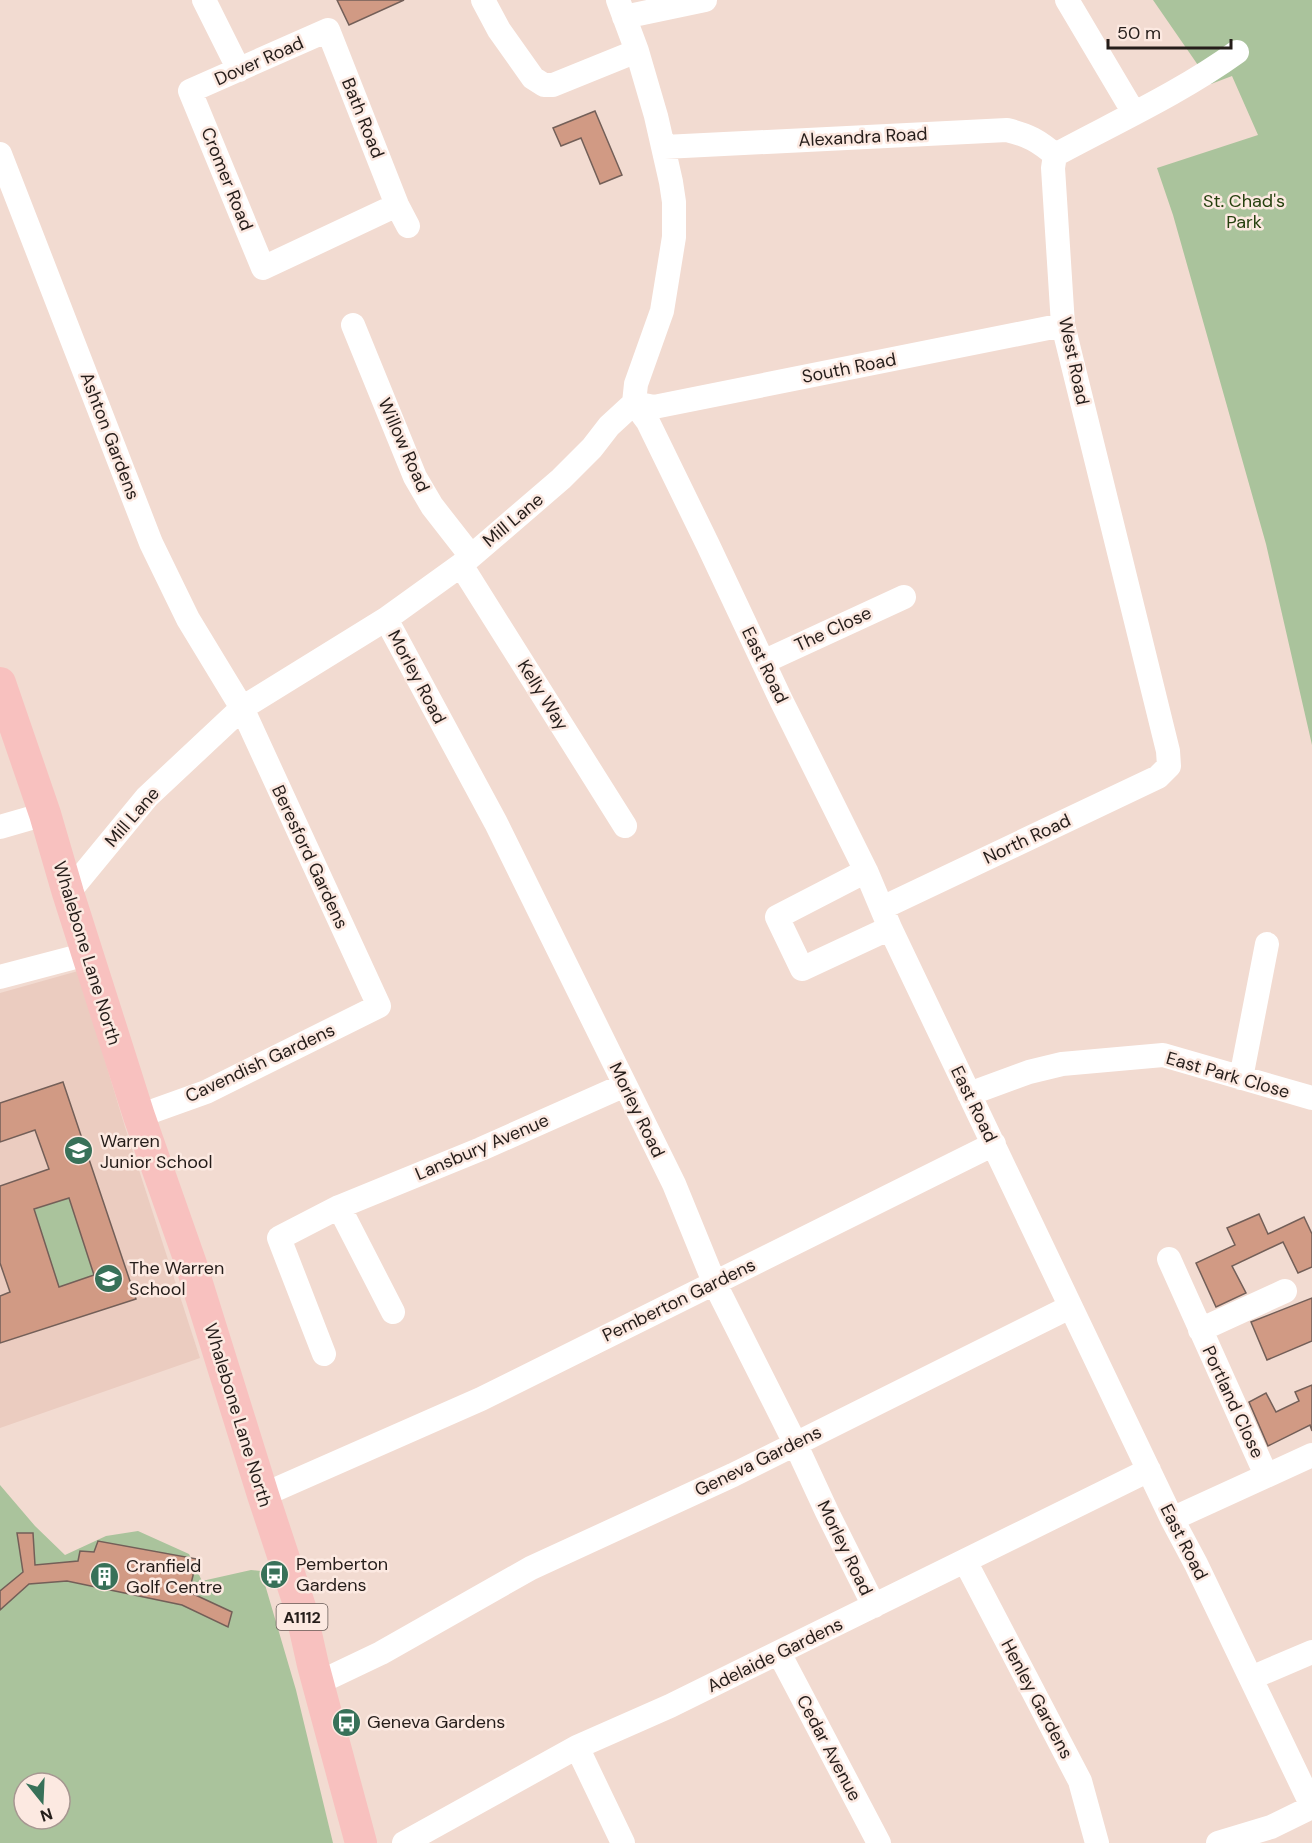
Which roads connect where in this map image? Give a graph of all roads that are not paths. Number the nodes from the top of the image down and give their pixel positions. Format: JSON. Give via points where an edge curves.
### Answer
{"nodes":[{"id":1,"x":204,"y":0,"type":"edge"},
{"id":2,"x":483,"y":0,"type":"edge"},
{"id":3,"x":705,"y":0,"type":"edge"},
{"id":4,"x":1066,"y":0,"type":"edge"},
{"id":5,"x":621,"y":8,"type":"edge"},
{"id":6,"x":328,"y":30,"type":"joint"},
{"id":7,"x":637,"y":51,"type":"junction"},
{"id":8,"x":1237,"y":52,"type":"dead end"},
{"id":9,"x":239,"y":70,"type":"junction"},
{"id":10,"x":190,"y":91,"type":"joint"},
{"id":11,"x":1134,"y":113,"type":"junction"},
{"id":12,"x":664,"y":147,"type":"junction"},
{"id":13,"x":0,"y":154,"type":"edge"},
{"id":14,"x":1055,"y":155,"type":"junction"},
{"id":15,"x":263,"y":268,"type":"joint"},
{"id":16,"x":353,"y":325,"type":"dead end"},
{"id":17,"x":1063,"y":325,"type":"junction"},
{"id":18,"x":634,"y":403,"type":"junction"},
{"id":19,"x":466,"y":560,"type":"junction"},
{"id":20,"x":904,"y":597,"type":"dead end"},
{"id":21,"x":386,"y":620,"type":"junction"},
{"id":22,"x":763,"y":662,"type":"junction"},
{"id":23,"x":0,"y":683,"type":"edge"},
{"id":24,"x":242,"y":708,"type":"junction"},
{"id":25,"x":1169,"y":765,"type":"joint"},
{"id":26,"x":45,"y":814,"type":"junction"},
{"id":27,"x":625,"y":826,"type":"dead end"},
{"id":28,"x":0,"y":827,"type":"edge"},
{"id":29,"x":866,"y":871,"type":"junction"},
{"id":30,"x":68,"y":893,"type":"junction"},
{"id":31,"x":886,"y":918,"type":"junction"},
{"id":32,"x":1267,"y":944,"type":"dead end"},
{"id":33,"x":87,"y":954,"type":"junction"},
{"id":34,"x":0,"y":977,"type":"edge"},
{"id":35,"x":379,"y":1006,"type":"joint"},
{"id":36,"x":1241,"y":1078,"type":"junction"},
{"id":37,"x":625,"y":1085,"type":"junction"},
{"id":38,"x":969,"y":1094,"type":"junction"},
{"id":39,"x":1312,"y":1098,"type":"edge"},
{"id":40,"x":139,"y":1116,"type":"junction"},
{"id":41,"x":994,"y":1144,"type":"junction"},
{"id":42,"x":339,"y":1207,"type":"junction"},
{"id":43,"x":1169,"y":1259,"type":"dead end"},
{"id":44,"x":714,"y":1282,"type":"junction"},
{"id":45,"x":1285,"y":1291,"type":"dead end"},
{"id":46,"x":1070,"y":1307,"type":"junction"},
{"id":47,"x":393,"y":1312,"type":"dead end"},
{"id":48,"x":1200,"y":1330,"type":"junction"},
{"id":49,"x":324,"y":1354,"type":"dead end"},
{"id":50,"x":795,"y":1443,"type":"junction"},
{"id":51,"x":1312,"y":1455,"type":"edge"},
{"id":52,"x":1149,"y":1470,"type":"junction"},
{"id":53,"x":1266,"y":1475,"type":"junction"},
{"id":54,"x":263,"y":1495,"type":"junction"},
{"id":55,"x":1172,"y":1519,"type":"junction"},
{"id":56,"x":965,"y":1561,"type":"junction"},
{"id":57,"x":874,"y":1606,"type":"junction"},
{"id":58,"x":1312,"y":1652,"type":"edge"},
{"id":59,"x":779,"y":1653,"type":"junction"},
{"id":60,"x":1251,"y":1678,"type":"junction"},
{"id":61,"x":318,"y":1683,"type":"junction"},
{"id":62,"x":577,"y":1747,"type":"junction"},
{"id":63,"x":1312,"y":1806,"type":"edge"},
{"id":64,"x":361,"y":1843,"type":"edge"},
{"id":65,"x":404,"y":1843,"type":"edge"},
{"id":66,"x":623,"y":1843,"type":"edge"},
{"id":67,"x":879,"y":1843,"type":"edge"},
{"id":68,"x":1097,"y":1843,"type":"edge"},
{"id":69,"x":1218,"y":1843,"type":"edge"}],
"edges":[{"from":1,"to":9,"type":"street"},
{"from":2,"to":7,"type":"street","via":[[533,78],[544,85],[553,85]]},
{"from":3,"to":5,"type":"street"},
{"from":4,"to":11,"type":"street"},
{"from":5,"to":7,"type":"street"},
{"from":6,"to":9,"type":"street","name":"Dover Road"},
{"from":6,"to":15,"type":"street","name":"Bath Road","via":[[403,216]]},
{"from":7,"to":12,"type":"street"},
{"from":8,"to":11,"type":"street"},
{"from":9,"to":10,"type":"street","name":"Dover Road"},
{"from":10,"to":15,"type":"street","name":"Cromer Road"},
{"from":11,"to":14,"type":"street"},
{"from":12,"to":14,"type":"street","name":"Alexandra Road","via":[[1007,130],[1026,135]]},
{"from":12,"to":18,"type":"street","via":[[674,202],[674,237],[662,311],[641,367]]},
{"from":13,"to":24,"type":"street","name":"Ashton Gardens","via":[[151,543],[188,619]]},
{"from":14,"to":17,"type":"street","name":"West Road"},
{"from":16,"to":19,"type":"street","name":"Willow Road","via":[[415,477]]},
{"from":17,"to":18,"type":"street","name":"South Road","via":[[654,407]]},
{"from":17,"to":25,"type":"street","name":"West Road"},
{"from":18,"to":19,"type":"street","name":"Mill Lane","via":[[561,479]]},
{"from":18,"to":22,"type":"street","name":"East Road","via":[[648,422]]},
{"from":19,"to":21,"type":"street","name":"Mill Lane"},
{"from":19,"to":27,"type":"street","name":"Kelly Way"},
{"from":20,"to":22,"type":"street","name":"The Close"},
{"from":21,"to":24,"type":"street","name":"Mill Lane"},
{"from":21,"to":37,"type":"street","name":"Morley Road","via":[[496,823]]},
{"from":22,"to":29,"type":"street","name":"East Road"},
{"from":23,"to":26,"type":"main road","name":"Whalebone Lane North","number":"A1112"},
{"from":24,"to":30,"type":"street","name":"Mill Lane","via":[[147,797]]},
{"from":24,"to":35,"type":"street","name":"Beresford Gardens"},
{"from":25,"to":31,"type":"street","name":"North Road","via":[[1158,777]]},
{"from":26,"to":28,"type":"street"},
{"from":26,"to":30,"type":"main road","name":"Whalebone Lane North","number":"A1112"},
{"from":29,"to":31,"type":"street","name":"East Road"},
{"from":29,"to":31,"type":"street","name":"North Road","via":[[777,917],[802,969]]},
{"from":30,"to":33,"type":"main road","name":"Whalebone Lane North","number":"A1112"},
{"from":31,"to":38,"type":"street","name":"East Road"},
{"from":32,"to":36,"type":"street"},
{"from":33,"to":34,"type":"street"},
{"from":33,"to":40,"type":"main road","name":"Whalebone Lane North","number":"A1112"},
{"from":35,"to":40,"type":"street","name":"Cavendish Gardens","via":[[206,1092]]},
{"from":36,"to":38,"type":"street","name":"East Park Close","via":[[1163,1055],[1062,1064]]},
{"from":36,"to":39,"type":"street","name":"East Park Close"},
{"from":37,"to":42,"type":"street","name":"Lansbury Avenue"},
{"from":37,"to":44,"type":"street","name":"Morley Road","via":[[674,1184]]},
{"from":38,"to":41,"type":"street","name":"East Road"},
{"from":40,"to":54,"type":"main road","name":"Whalebone Lane North","number":"A1112","via":[[194,1272]]},
{"from":41,"to":44,"type":"street","name":"Pemberton Gardens"},
{"from":41,"to":46,"type":"street","name":"East Road"},
{"from":42,"to":47,"type":"street"},
{"from":42,"to":49,"type":"street","name":"Lansbury Avenue","via":[[279,1238]]},
{"from":43,"to":48,"type":"street","name":"Portland Close"},
{"from":44,"to":50,"type":"street","name":"Morley Road"},
{"from":44,"to":54,"type":"street","name":"Pemberton Gardens","via":[[481,1399]]},
{"from":45,"to":48,"type":"street","name":"Portland Close"},
{"from":46,"to":50,"type":"street","name":"Geneva Gardens"},
{"from":46,"to":52,"type":"street","name":"East Road"},
{"from":48,"to":53,"type":"street","name":"Portland Close"},
{"from":50,"to":57,"type":"street","name":"Morley Road"},
{"from":50,"to":61,"type":"street","name":"Geneva Gardens","via":[[531,1568],[381,1653]]},
{"from":51,"to":53,"type":"street"},
{"from":52,"to":55,"type":"street","name":"East Road"},
{"from":52,"to":56,"type":"street","name":"Adelaide Gardens"},
{"from":53,"to":55,"type":"street"},
{"from":54,"to":61,"type":"main road","name":"Whalebone Lane North","number":"A1112","via":[[300,1607]]},
{"from":55,"to":60,"type":"street","name":"East Road"},
{"from":56,"to":57,"type":"street","name":"Adelaide Gardens"},
{"from":56,"to":68,"type":"street","name":"Henley Gardens","via":[[1080,1781]]},
{"from":57,"to":59,"type":"street","name":"Adelaide Gardens"},
{"from":58,"to":60,"type":"street"},
{"from":59,"to":62,"type":"street","name":"Adelaide Gardens"},
{"from":59,"to":67,"type":"street","name":"Cedar Avenue"},
{"from":60,"to":63,"type":"street","name":"East Road"},
{"from":61,"to":64,"type":"main road","name":"Whalebone Lane North","number":"A1112"},
{"from":62,"to":65,"type":"street","name":"Adelaide Gardens"},
{"from":62,"to":66,"type":"street"},
{"from":63,"to":69,"type":"street","via":[[1271,1827]]}]}
